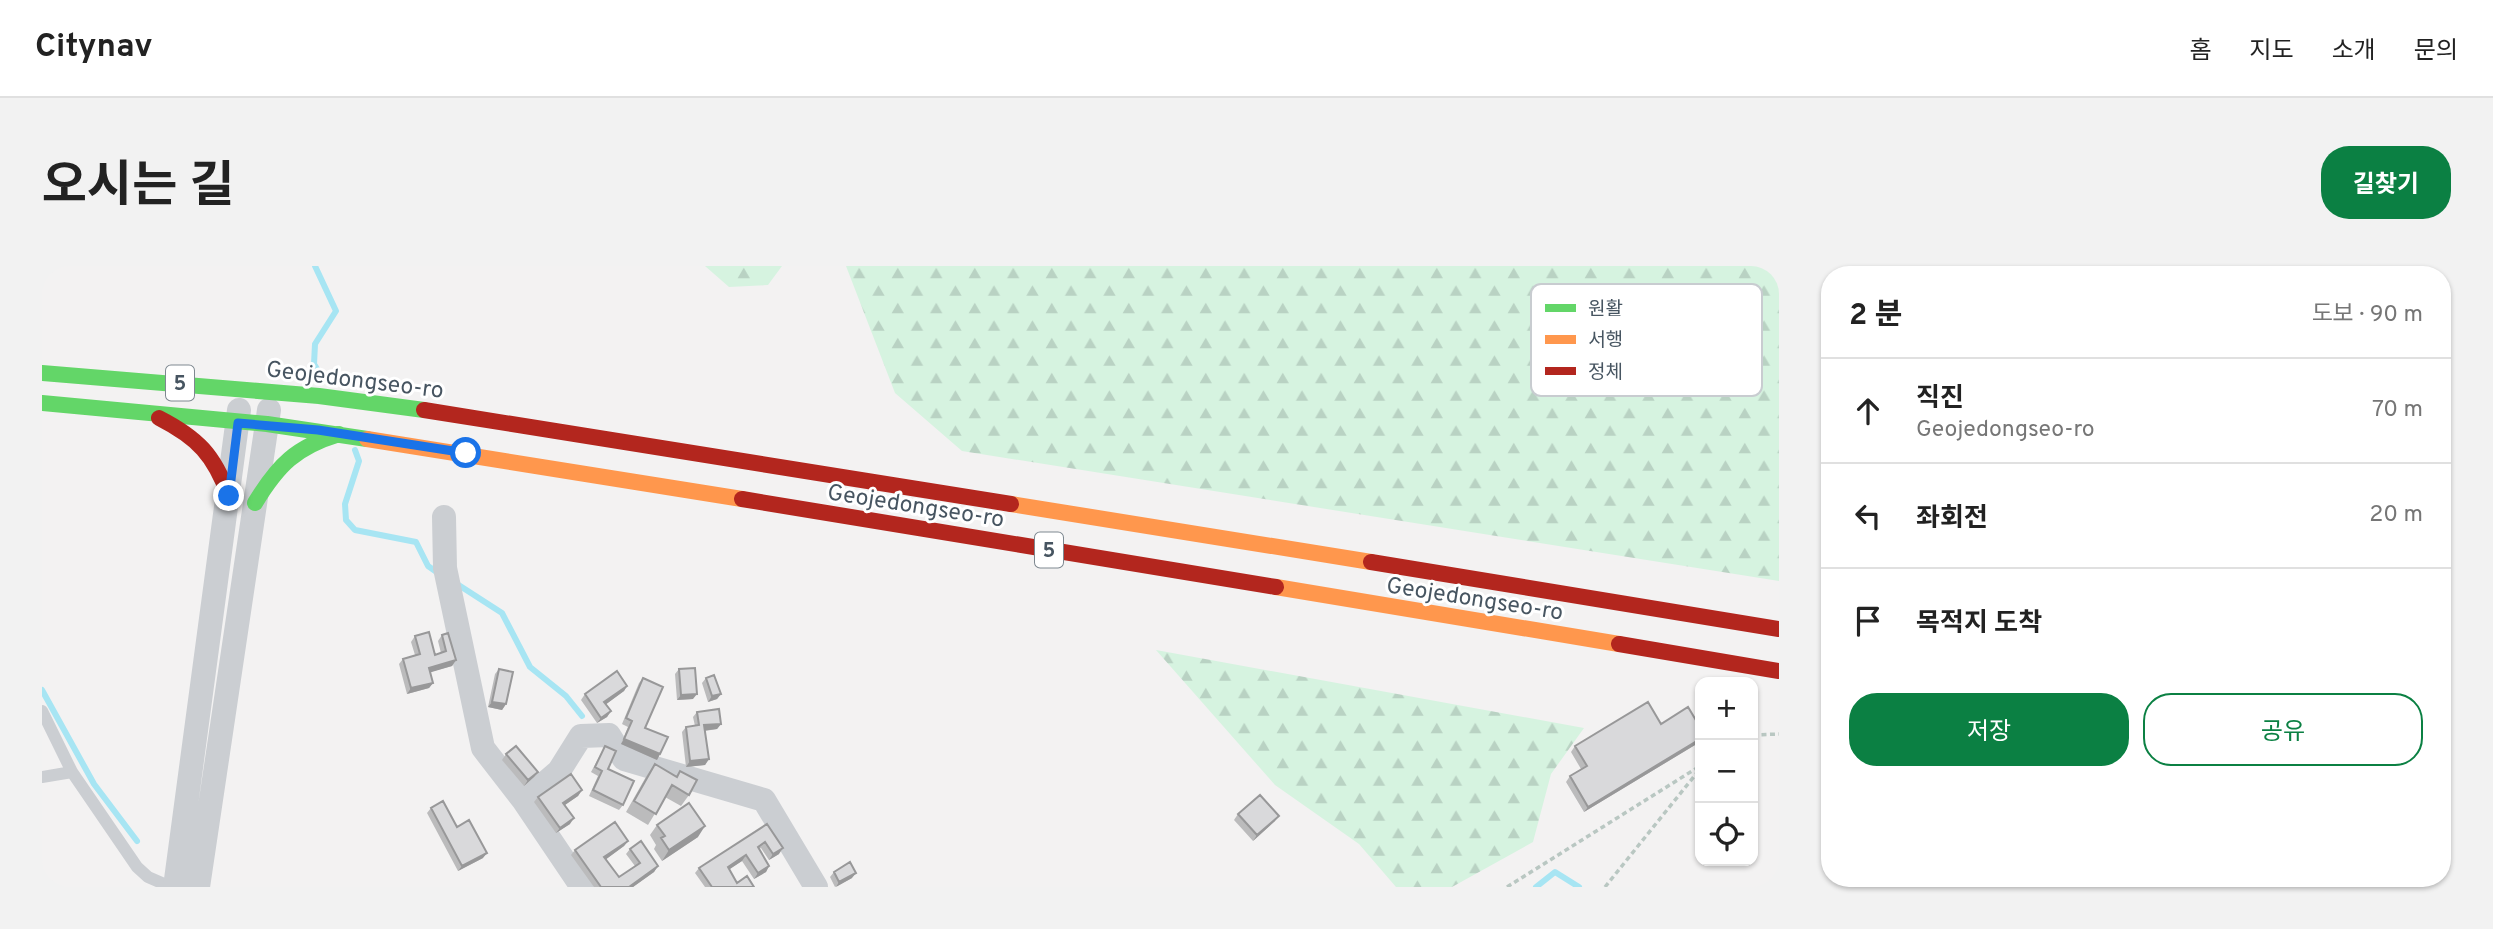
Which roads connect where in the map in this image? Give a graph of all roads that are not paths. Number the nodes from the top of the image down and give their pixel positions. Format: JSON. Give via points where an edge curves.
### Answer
{"nodes":[{"id":1,"x":42,"y":373,"type":"edge"},
{"id":2,"x":241,"y":388,"type":"junction"},
{"id":3,"x":271,"y":391,"type":"junction"},
{"id":4,"x":42,"y":404,"type":"edge"},
{"id":5,"x":151,"y":414,"type":"junction"},
{"id":6,"x":238,"y":423,"type":"junction"},
{"id":7,"x":267,"y":424,"type":"junction"},
{"id":8,"x":341,"y":434,"type":"junction"},
{"id":9,"x":229,"y":496,"type":"junction"},
{"id":10,"x":255,"y":503,"type":"junction"},
{"id":11,"x":444,"y":517,"type":"dead end"},
{"id":12,"x":1779,"y":629,"type":"edge"},
{"id":13,"x":1779,"y":671,"type":"edge"},
{"id":14,"x":42,"y":711,"type":"edge"},
{"id":15,"x":72,"y":772,"type":"junction"},
{"id":16,"x":42,"y":776,"type":"edge"},
{"id":17,"x":524,"y":801,"type":"junction"},
{"id":18,"x":173,"y":887,"type":"edge"},
{"id":19,"x":198,"y":887,"type":"edge"},
{"id":20,"x":582,"y":887,"type":"edge"},
{"id":21,"x":816,"y":887,"type":"edge"}],
"edges":[{"from":1,"to":2,"type":"main road","name":"Geojedongseo-ro","number":"5"},
{"from":2,"to":3,"type":"main road","name":"Geojedongseo-ro","number":"5"},
{"from":2,"to":6,"type":"street"},
{"from":3,"to":7,"type":"street"},
{"from":3,"to":12,"type":"main road","name":"Geojedongseo-ro","number":"5","via":[[465,415]]},
{"from":4,"to":5,"type":"main road","name":"Geojedongseo-ro","number":"5"},
{"from":5,"to":6,"type":"main road","name":"Geojedongseo-ro","number":"5"},
{"from":5,"to":9,"type":"main road","via":[[203,446],[214,459]]},
{"from":6,"to":7,"type":"main road","name":"Geojedongseo-ro","number":"5"},
{"from":6,"to":9,"type":"street"},
{"from":7,"to":8,"type":"main road","name":"Geojedongseo-ro","number":"5"},
{"from":7,"to":10,"type":"street"},
{"from":8,"to":10,"type":"main road","via":[[289,456]]},
{"from":8,"to":13,"type":"main road","name":"Geojedongseo-ro","number":"5"},
{"from":9,"to":18,"type":"street"},
{"from":10,"to":19,"type":"street"},
{"from":11,"to":17,"type":"street","via":[[445,568],[483,748]]},
{"from":14,"to":15,"type":"lane"},
{"from":15,"to":16,"type":"lane"},
{"from":15,"to":18,"type":"lane","via":[[137,867]]},
{"from":17,"to":20,"type":"street"},
{"from":17,"to":21,"type":"street","via":[[559,771],[581,736],[608,736],[625,759],[764,800]]}]}
